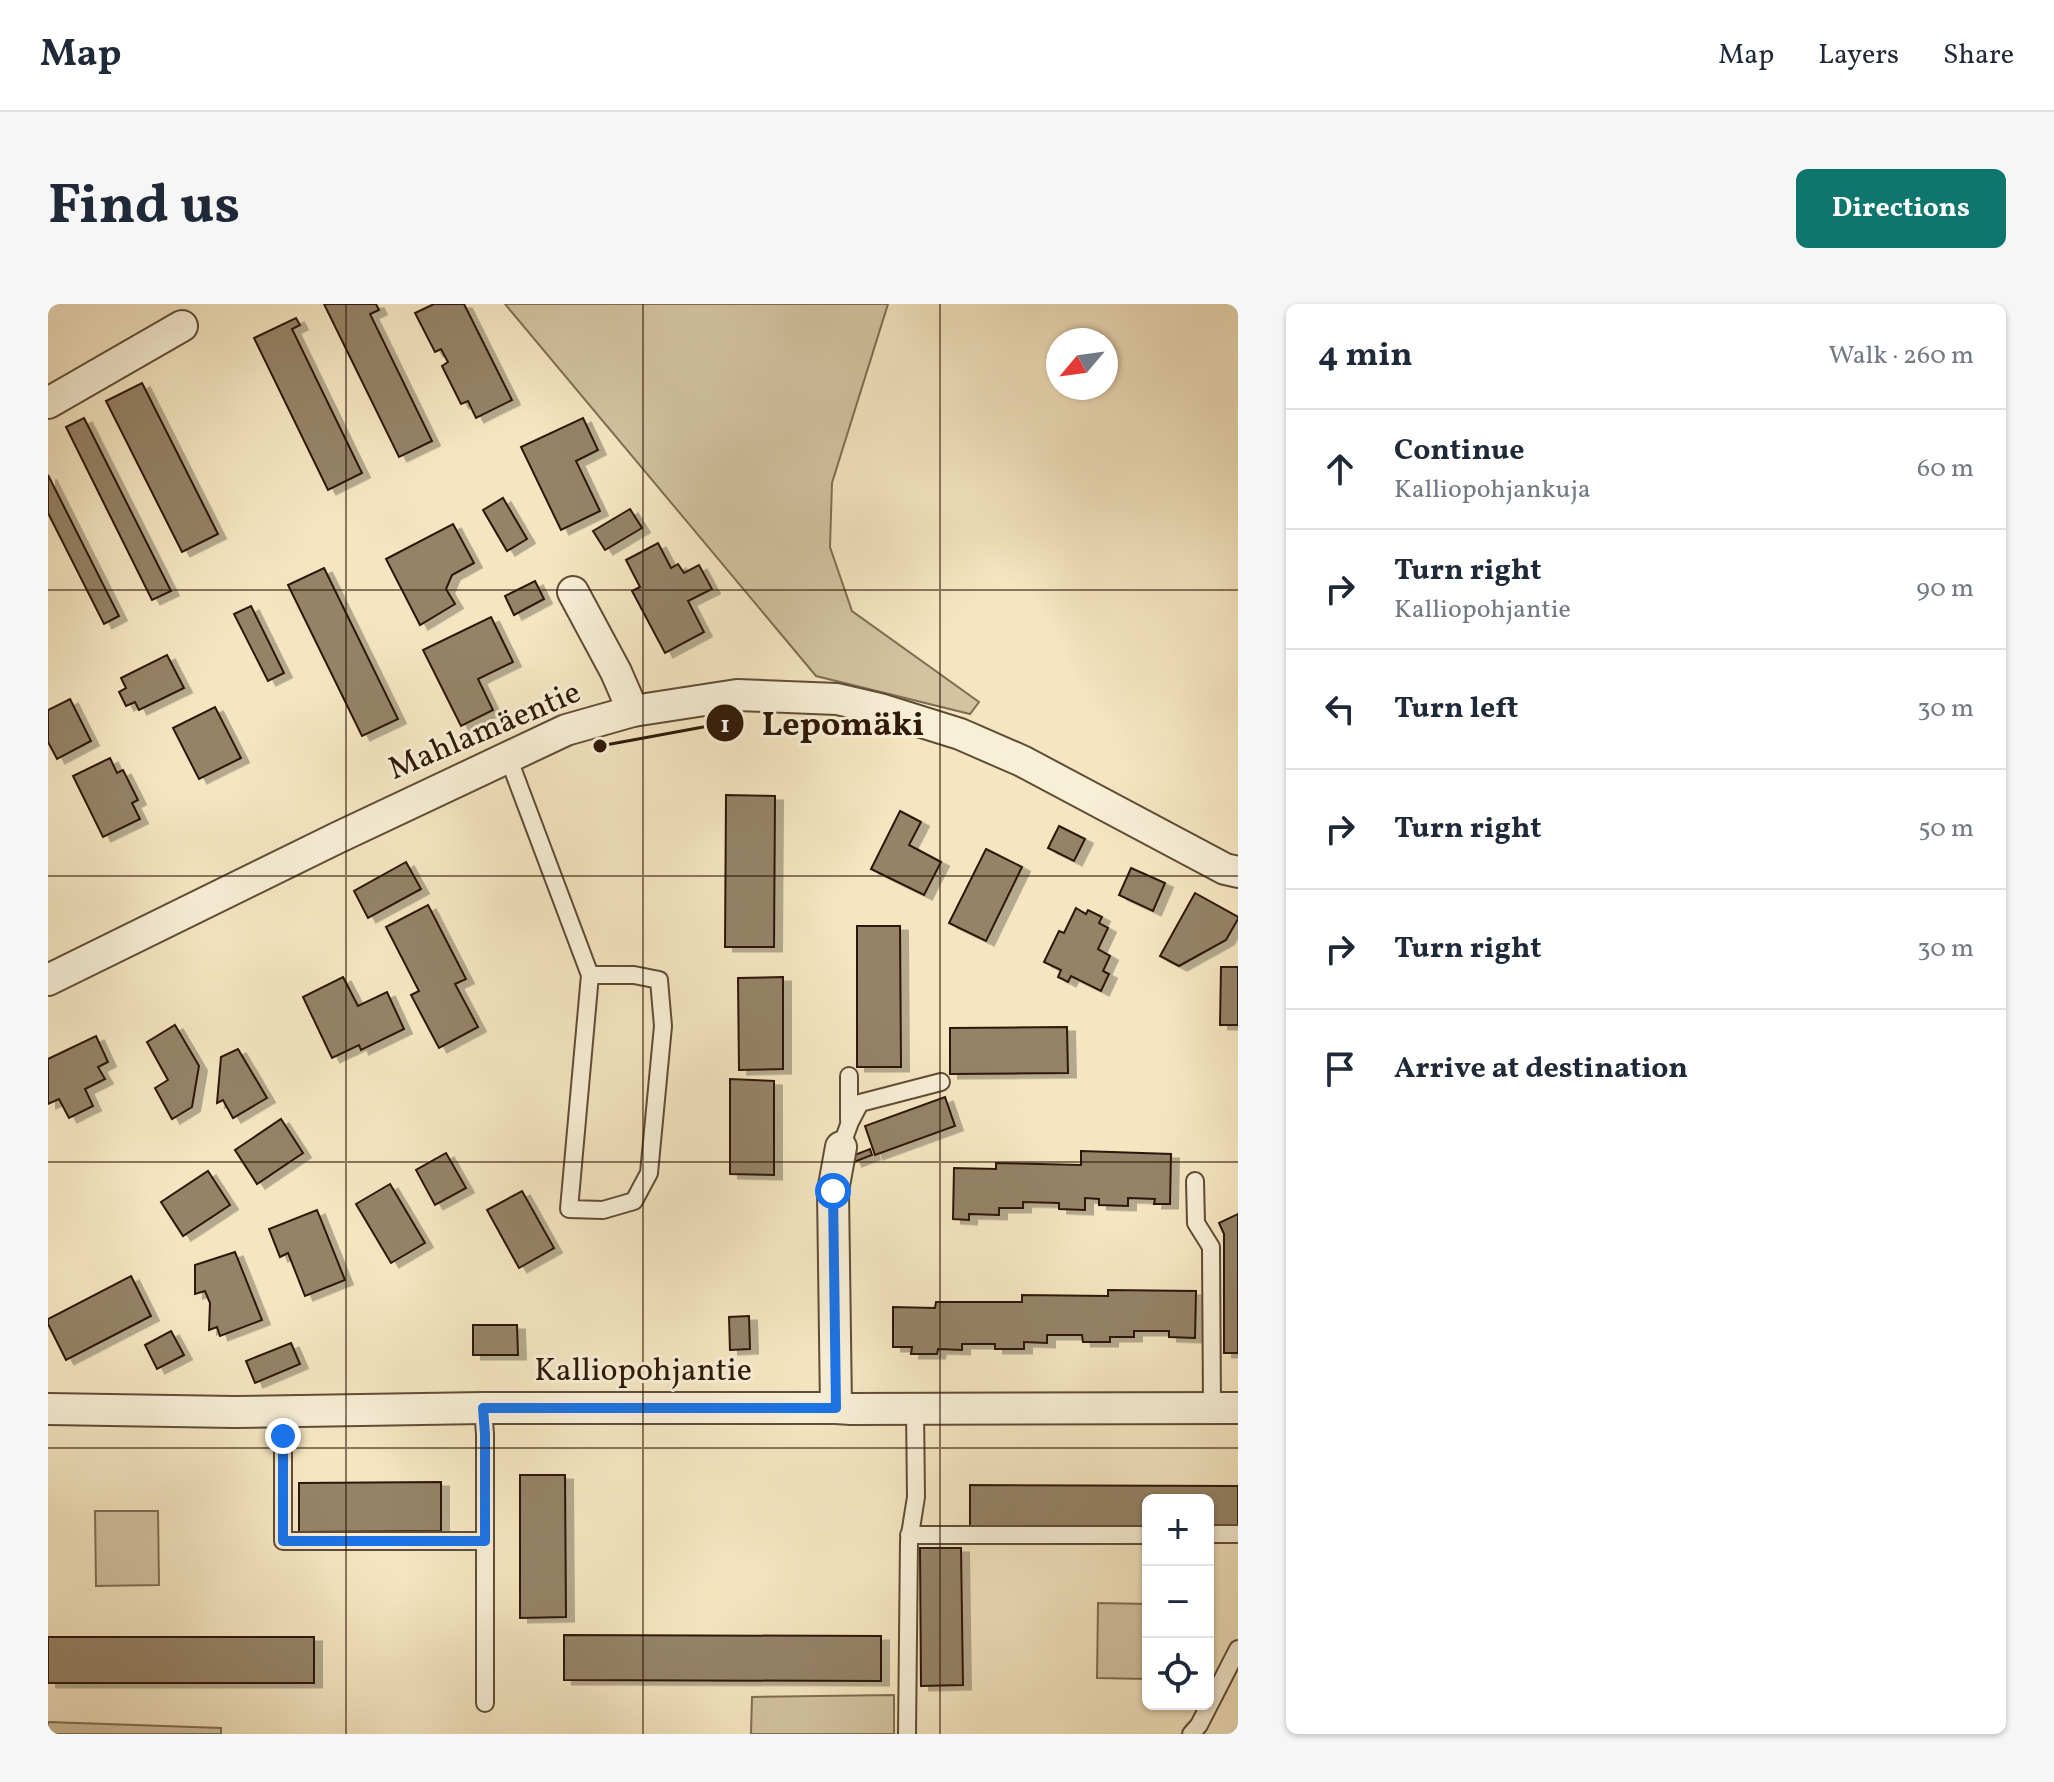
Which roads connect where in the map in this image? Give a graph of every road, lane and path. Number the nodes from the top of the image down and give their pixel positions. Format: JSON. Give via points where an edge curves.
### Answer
{"nodes":[{"id":1,"x":182,"y":326,"type":"dead end"},
{"id":2,"x":48,"y":403,"type":"edge"},
{"id":3,"x":573,"y":592,"type":"dead end"},
{"id":4,"x":633,"y":711,"type":"junction"},
{"id":5,"x":508,"y":757,"type":"junction"},
{"id":6,"x":1238,"y":872,"type":"edge"},
{"id":7,"x":590,"y":975,"type":"junction"},
{"id":8,"x":48,"y":980,"type":"edge"},
{"id":9,"x":849,"y":1076,"type":"dead end"},
{"id":10,"x":941,"y":1082,"type":"dead end"},
{"id":11,"x":846,"y":1134,"type":"junction"},
{"id":12,"x":1195,"y":1181,"type":"dead end"},
{"id":13,"x":483,"y":1408,"type":"junction"},
{"id":14,"x":836,"y":1408,"type":"junction"},
{"id":15,"x":1225,"y":1408,"type":"edge"},
{"id":16,"x":48,"y":1409,"type":"edge"},
{"id":17,"x":915,"y":1409,"type":"junction"},
{"id":18,"x":283,"y":1436,"type":"dead end"},
{"id":19,"x":1214,"y":1534,"type":"edge"},
{"id":20,"x":1238,"y":1534,"type":"edge"},
{"id":21,"x":909,"y":1535,"type":"junction"},
{"id":22,"x":1142,"y":1535,"type":"edge"},
{"id":23,"x":485,"y":1541,"type":"junction"},
{"id":24,"x":1238,"y":1649,"type":"edge"},
{"id":25,"x":485,"y":1703,"type":"dead end"},
{"id":26,"x":907,"y":1734,"type":"edge"},
{"id":27,"x":1191,"y":1734,"type":"edge"}],
"edges":[{"from":1,"to":2,"type":"street"},
{"from":3,"to":4,"type":"street"},
{"from":4,"to":5,"type":"street","name":"Mahlamäentie","via":[[566,730]]},
{"from":4,"to":6,"type":"street","name":"Mahlamäentie","via":[[737,695],[837,699],[880,709],[960,734],[1022,761]]},
{"from":5,"to":7,"type":"lane"},
{"from":5,"to":8,"type":"street","name":"Mahlamäentie"},
{"from":7,"to":7,"type":"lane","via":[[659,980],[663,1026],[649,1173],[634,1201],[603,1210],[569,1209]]},
{"from":9,"to":11,"type":"lane"},
{"from":10,"to":11,"type":"lane","via":[[860,1103]]},
{"from":11,"to":14,"type":"street","via":[[833,1191]]},
{"from":12,"to":15,"type":"lane","via":[[1196,1223],[1211,1247]]},
{"from":13,"to":14,"type":"street","name":"Kalliopohjantie"},
{"from":13,"to":16,"type":"street","name":"Kalliopohjantie"},
{"from":13,"to":23,"type":"lane"},
{"from":14,"to":17,"type":"street","name":"Kalliopohjantie"},
{"from":15,"to":17,"type":"street","name":"Kalliopohjantie"},
{"from":17,"to":21,"type":"lane","via":[[916,1497]]},
{"from":18,"to":23,"type":"lane","via":[[283,1541]]},
{"from":19,"to":20,"type":"lane"},
{"from":21,"to":22,"type":"lane"},
{"from":21,"to":26,"type":"lane"},
{"from":23,"to":25,"type":"lane"},
{"from":24,"to":27,"type":"lane"}]}
